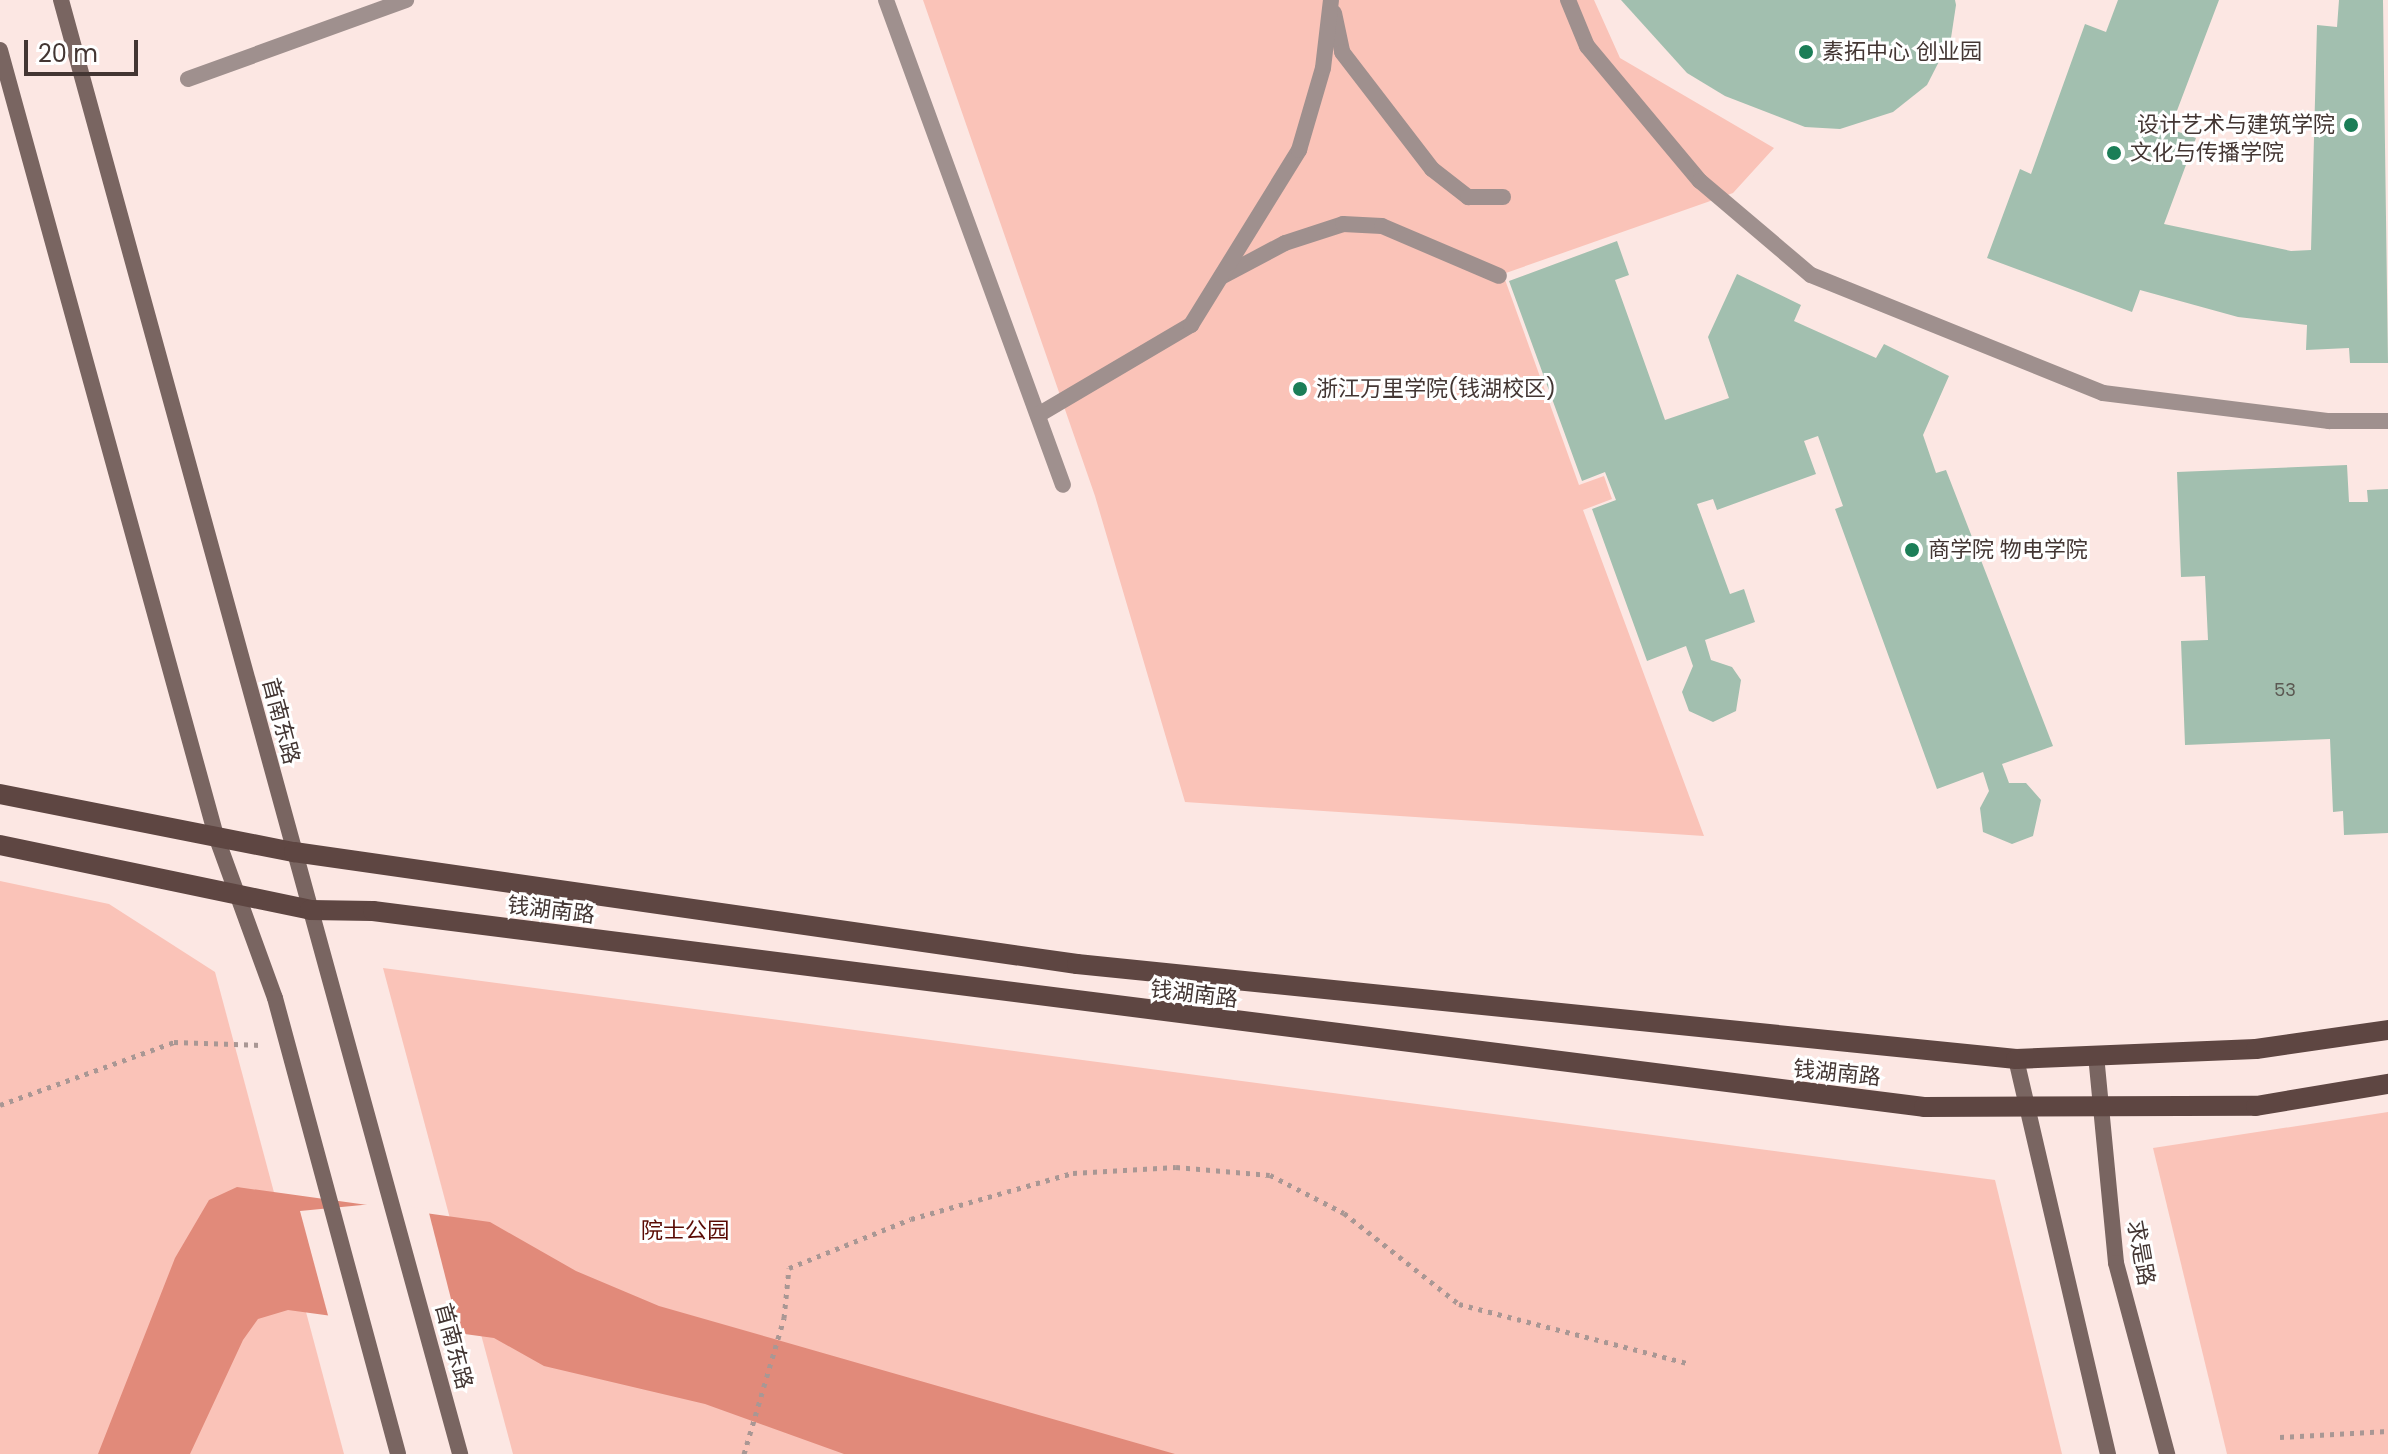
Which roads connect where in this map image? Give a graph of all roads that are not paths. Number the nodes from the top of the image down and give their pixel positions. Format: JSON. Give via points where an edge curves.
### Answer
{"nodes":[{"id":1,"x":61,"y":0,"type":"edge"},
{"id":2,"x":406,"y":0,"type":"edge"},
{"id":3,"x":886,"y":0,"type":"edge"},
{"id":4,"x":1331,"y":0,"type":"edge"},
{"id":5,"x":1568,"y":0,"type":"edge"},
{"id":6,"x":0,"y":50,"type":"edge"},
{"id":7,"x":188,"y":79,"type":"dead end"},
{"id":8,"x":1503,"y":197,"type":"dead end"},
{"id":9,"x":1499,"y":276,"type":"dead end"},
{"id":10,"x":1220,"y":278,"type":"junction"},
{"id":11,"x":1038,"y":415,"type":"junction"},
{"id":12,"x":2388,"y":421,"type":"edge"},
{"id":13,"x":1063,"y":485,"type":"dead end"},
{"id":14,"x":0,"y":794,"type":"edge"},
{"id":15,"x":216,"y":836,"type":"junction"},
{"id":16,"x":0,"y":845,"type":"edge"},
{"id":17,"x":294,"y":852,"type":"junction"},
{"id":18,"x":238,"y":895,"type":"junction"},
{"id":19,"x":310,"y":910,"type":"junction"},
{"id":20,"x":2388,"y":1030,"type":"edge"},
{"id":21,"x":2096,"y":1055,"type":"junction"},
{"id":22,"x":2016,"y":1059,"type":"junction"},
{"id":23,"x":2388,"y":1084,"type":"edge"},
{"id":24,"x":2027,"y":1106,"type":"junction"},
{"id":25,"x":2101,"y":1106,"type":"junction"},
{"id":26,"x":398,"y":1454,"type":"edge"},
{"id":27,"x":460,"y":1454,"type":"edge"},
{"id":28,"x":2108,"y":1454,"type":"edge"},
{"id":29,"x":2167,"y":1454,"type":"edge"}],
"edges":[{"from":1,"to":17,"type":"main road","name":"首南东路"},
{"from":2,"to":7,"type":"lane"},
{"from":3,"to":11,"type":"lane"},
{"from":4,"to":8,"type":"lane","via":[[1342,52],[1432,169],[1468,197]]},
{"from":4,"to":10,"type":"lane","via":[[1323,68],[1299,150]]},
{"from":5,"to":12,"type":"lane","via":[[1587,46],[1700,181],[1811,275],[2103,393],[2329,421]]},
{"from":6,"to":15,"type":"main road"},
{"from":9,"to":10,"type":"lane","via":[[1382,226],[1343,224],[1285,243]]},
{"from":10,"to":11,"type":"lane","via":[[1191,325]]},
{"from":11,"to":13,"type":"lane"},
{"from":14,"to":15,"type":"main road","name":"钱湖南路"},
{"from":15,"to":17,"type":"main road","name":"钱湖南路"},
{"from":15,"to":18,"type":"main road"},
{"from":16,"to":18,"type":"main road","name":"钱湖南路"},
{"from":17,"to":19,"type":"main road","name":"首南东路"},
{"from":17,"to":22,"type":"main road","name":"钱湖南路","via":[[1077,964]]},
{"from":18,"to":19,"type":"main road","name":"钱湖南路"},
{"from":18,"to":26,"type":"main road","via":[[287,1046]]},
{"from":19,"to":24,"type":"main road","name":"钱湖南路","via":[[373,911],[1659,1077],[1924,1107]]},
{"from":19,"to":27,"type":"main road","name":"首南东路"},
{"from":20,"to":21,"type":"main road","name":"钱湖南路","via":[[2256,1049]]},
{"from":21,"to":22,"type":"main road","name":"钱湖南路"},
{"from":21,"to":25,"type":"main road","name":"求是路"},
{"from":22,"to":24,"type":"main road"},
{"from":23,"to":25,"type":"main road","name":"钱湖南路","via":[[2256,1106]]},
{"from":24,"to":25,"type":"main road","name":"钱湖南路"},
{"from":24,"to":28,"type":"main road"},
{"from":25,"to":29,"type":"main road","name":"求是路","via":[[2116,1263]]}]}
